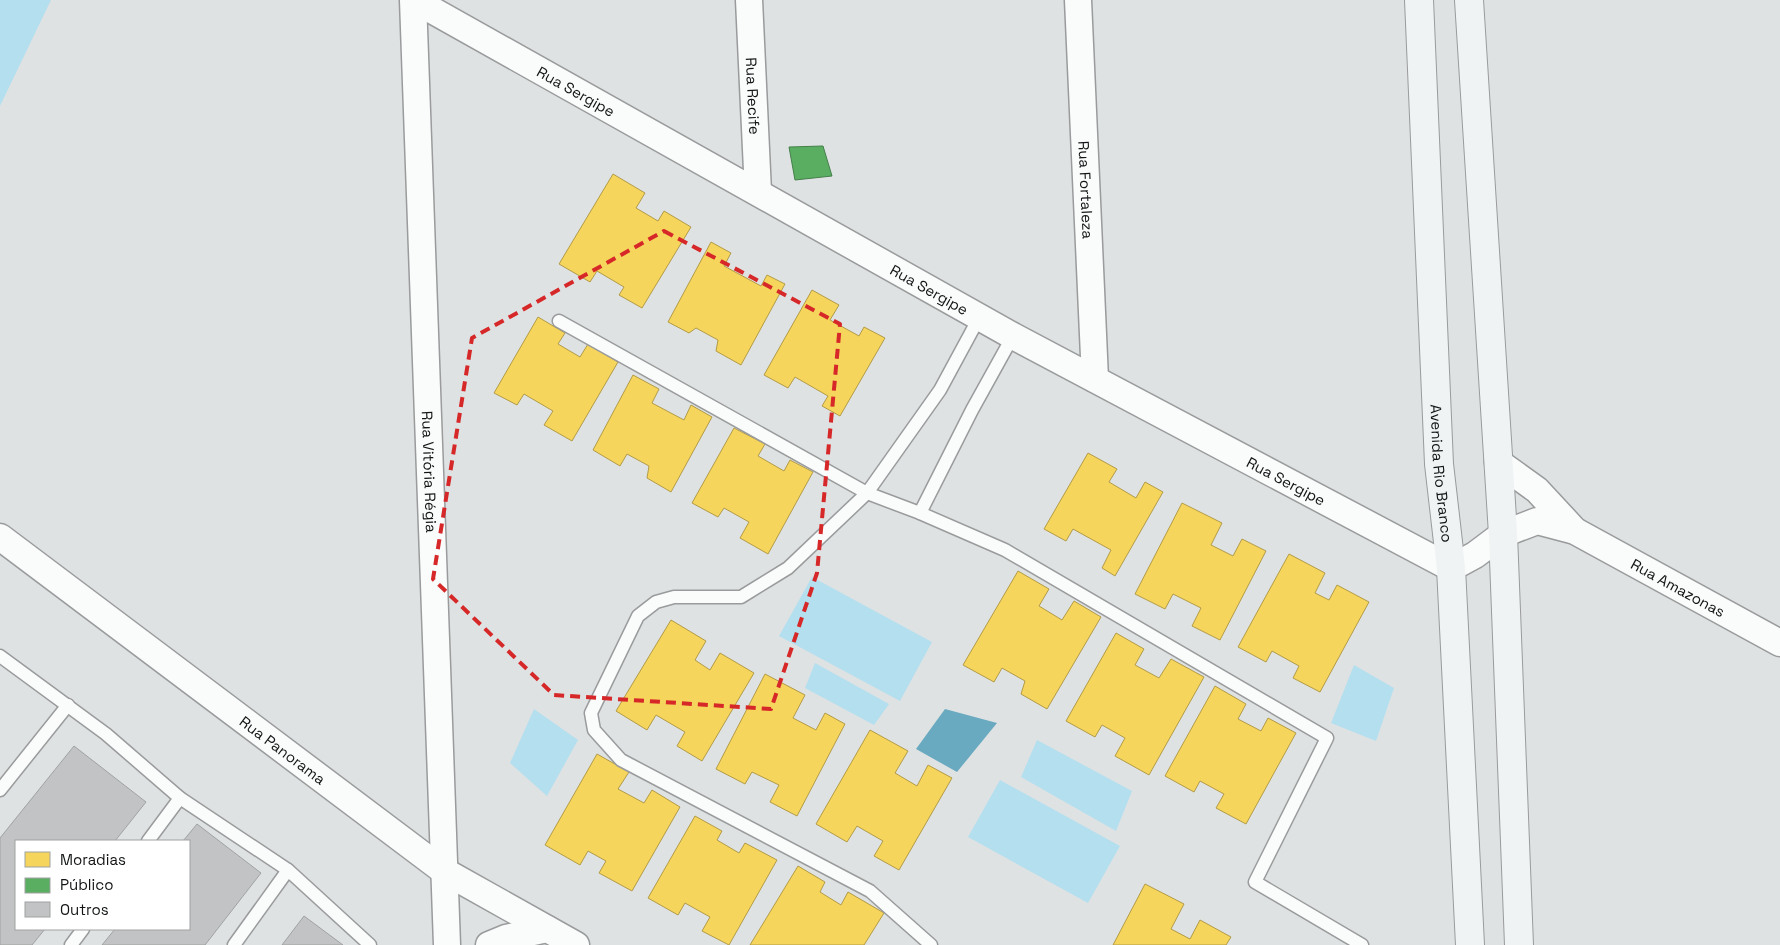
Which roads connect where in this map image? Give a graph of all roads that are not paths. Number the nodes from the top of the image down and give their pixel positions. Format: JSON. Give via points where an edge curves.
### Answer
{"nodes":[{"id":1,"x":413,"y":0,"type":"edge"},
{"id":2,"x":749,"y":0,"type":"edge"},
{"id":3,"x":1078,"y":0,"type":"edge"},
{"id":4,"x":1419,"y":0,"type":"edge"},
{"id":5,"x":1469,"y":0,"type":"edge"},
{"id":6,"x":758,"y":192,"type":"junction"},
{"id":7,"x":980,"y":316,"type":"junction"},
{"id":8,"x":559,"y":321,"type":"dead end"},
{"id":9,"x":1013,"y":336,"type":"junction"},
{"id":10,"x":1095,"y":379,"type":"junction"},
{"id":11,"x":1498,"y":462,"type":"junction"},
{"id":12,"x":866,"y":493,"type":"junction"},
{"id":13,"x":920,"y":513,"type":"junction"},
{"id":14,"x":1576,"y":531,"type":"junction"},
{"id":15,"x":1503,"y":534,"type":"junction"},
{"id":16,"x":0,"y":537,"type":"edge"},
{"id":17,"x":1451,"y":568,"type":"junction"},
{"id":18,"x":1780,"y":643,"type":"edge"},
{"id":19,"x":0,"y":656,"type":"edge"},
{"id":20,"x":68,"y":705,"type":"junction"},
{"id":21,"x":0,"y":790,"type":"edge"},
{"id":22,"x":180,"y":798,"type":"junction"},
{"id":23,"x":149,"y":840,"type":"edge"},
{"id":24,"x":288,"y":870,"type":"junction"},
{"id":25,"x":444,"y":871,"type":"junction"},
{"id":26,"x":547,"y":929,"type":"junction"},
{"id":27,"x":82,"y":930,"type":"edge"},
{"id":28,"x":71,"y":945,"type":"edge"},
{"id":29,"x":234,"y":945,"type":"edge"},
{"id":30,"x":370,"y":945,"type":"edge"},
{"id":31,"x":447,"y":945,"type":"edge"},
{"id":32,"x":489,"y":945,"type":"edge"},
{"id":33,"x":576,"y":945,"type":"edge"},
{"id":34,"x":931,"y":945,"type":"edge"},
{"id":35,"x":1362,"y":945,"type":"edge"},
{"id":36,"x":1470,"y":945,"type":"edge"},
{"id":37,"x":1519,"y":945,"type":"edge"}],
"edges":[{"from":1,"to":6,"type":"street","name":"Rua Sergipe"},
{"from":1,"to":25,"type":"street","name":"Rua Vitória Régia"},
{"from":2,"to":6,"type":"street","name":"Rua Recife"},
{"from":3,"to":10,"type":"street","name":"Rua Fortaleza"},
{"from":4,"to":17,"type":"street","name":"Avenida Rio Branco","via":[[1439,464]]},
{"from":5,"to":11,"type":"street"},
{"from":6,"to":7,"type":"street","name":"Rua Sergipe"},
{"from":7,"to":9,"type":"street","name":"Rua Sergipe"},
{"from":7,"to":12,"type":"lane","via":[[940,390]]},
{"from":8,"to":12,"type":"lane"},
{"from":9,"to":10,"type":"street","name":"Rua Sergipe"},
{"from":9,"to":13,"type":"lane"},
{"from":10,"to":17,"type":"street","name":"Rua Sergipe"},
{"from":11,"to":14,"type":"street","name":"Rua Amazonas","via":[[1537,490]]},
{"from":11,"to":15,"type":"street"},
{"from":12,"to":13,"type":"lane"},
{"from":12,"to":34,"type":"lane","via":[[788,568],[741,597],[674,597],[656,602],[638,616],[591,713],[594,730],[621,760],[870,892]]},
{"from":13,"to":35,"type":"lane","via":[[1005,550],[1327,738],[1255,882]]},
{"from":14,"to":15,"type":"street","name":"Rua Amazonas","via":[[1537,521]]},
{"from":14,"to":18,"type":"street","name":"Rua Amazonas"},
{"from":15,"to":17,"type":"street","name":"Rua Amazonas"},
{"from":15,"to":37,"type":"street"},
{"from":16,"to":25,"type":"street","name":"Rua Panorama"},
{"from":17,"to":36,"type":"street","name":"Avenida Rio Branco"},
{"from":19,"to":20,"type":"lane"},
{"from":20,"to":21,"type":"lane"},
{"from":20,"to":22,"type":"lane"},
{"from":22,"to":23,"type":"lane"},
{"from":22,"to":24,"type":"lane"},
{"from":24,"to":29,"type":"lane"},
{"from":24,"to":30,"type":"lane"},
{"from":25,"to":26,"type":"street","name":"Rua Panorama"},
{"from":25,"to":31,"type":"street","name":"Rua Vitória Régia"},
{"from":26,"to":32,"type":"street"},
{"from":26,"to":33,"type":"street","name":"Rua Panorama"},
{"from":27,"to":28,"type":"lane"}]}
